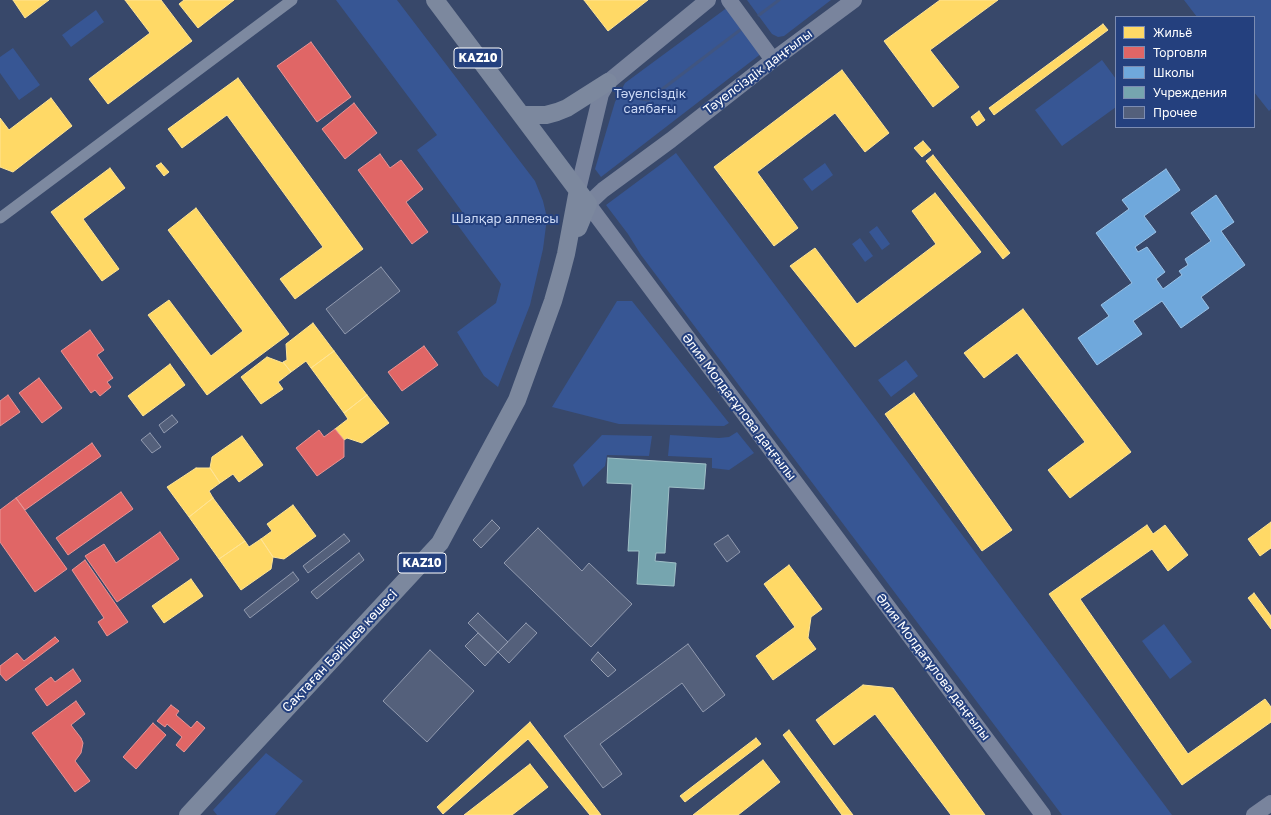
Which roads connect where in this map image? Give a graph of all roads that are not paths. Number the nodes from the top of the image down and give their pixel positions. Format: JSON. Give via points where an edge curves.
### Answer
{"nodes":[{"id":1,"x":292,"y":0,"type":"edge"},
{"id":2,"x":435,"y":0,"type":"edge"},
{"id":3,"x":708,"y":0,"type":"edge"},
{"id":4,"x":729,"y":0,"type":"edge"},
{"id":5,"x":854,"y":0,"type":"edge"},
{"id":6,"x":773,"y":60,"type":"junction"},
{"id":7,"x":608,"y":82,"type":"junction"},
{"id":8,"x":522,"y":115,"type":"junction"},
{"id":9,"x":578,"y":190,"type":"junction"},
{"id":10,"x":588,"y":204,"type":"junction"},
{"id":11,"x":0,"y":218,"type":"edge"},
{"id":12,"x":566,"y":254,"type":"junction"},
{"id":13,"x":1271,"y":803,"type":"edge"},
{"id":14,"x":188,"y":815,"type":"edge"},
{"id":15,"x":1043,"y":815,"type":"edge"},
{"id":16,"x":1254,"y":815,"type":"edge"}],
"edges":[{"from":1,"to":11,"type":"street"},
{"from":2,"to":8,"type":"main road","name":"Әлия Молдағұлова даңғылы","number":"KAZ10"},
{"from":3,"to":7,"type":"main road"},
{"from":4,"to":6,"type":"main road"},
{"from":5,"to":6,"type":"main road","name":"Тәуелсіздік даңғылы"},
{"from":6,"to":10,"type":"main road","name":"Тәуелсіздік даңғылы"},
{"from":7,"to":8,"type":"main road","via":[[557,112],[546,115]]},
{"from":7,"to":9,"type":"main road","via":[[601,94]]},
{"from":8,"to":9,"type":"main road","name":"Әлия Молдағұлова даңғылы","number":"KAZ10"},
{"from":9,"to":10,"type":"main road","name":"Әлия Молдағұлова даңғылы","number":"KAZ10"},
{"from":9,"to":12,"type":"main road","name":"Сақтаған Бәйішев көшесі","number":"KAZ10"},
{"from":10,"to":12,"type":"main road","name":"Сақтаған Бәйішев көшесі","number":"KAZ10"},
{"from":10,"to":15,"type":"main road","name":"Әлия Молдағұлова даңғылы"},
{"from":12,"to":14,"type":"main road","name":"Сақтаған Бәйішев көшесі","number":"KAZ10","via":[[553,301],[513,409],[440,544]]},
{"from":13,"to":16,"type":"main road"}]}
